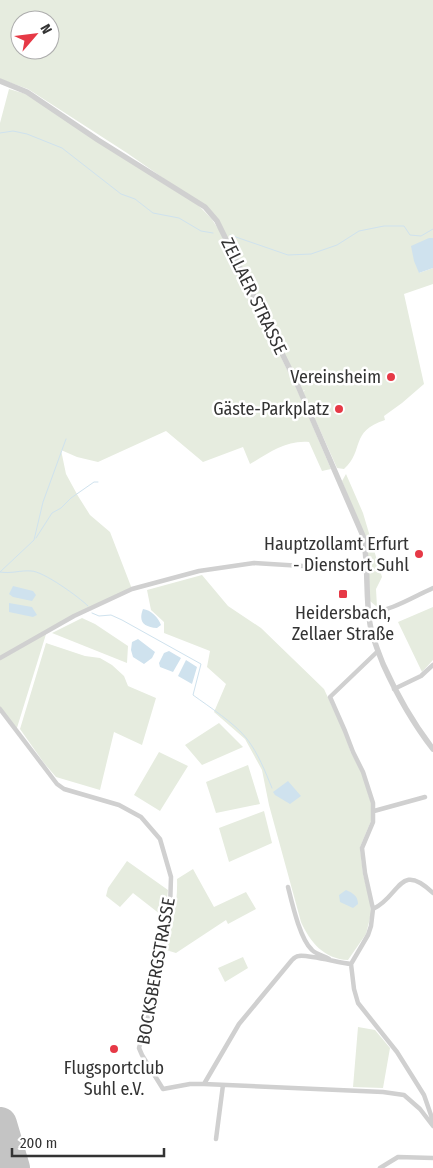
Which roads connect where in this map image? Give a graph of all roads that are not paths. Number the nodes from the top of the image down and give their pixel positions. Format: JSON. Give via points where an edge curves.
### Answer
{"nodes":[{"id":1,"x":0,"y":82,"type":"edge"},
{"id":2,"x":367,"y":570,"type":"junction"},
{"id":3,"x":433,"y":588,"type":"edge"},
{"id":4,"x":368,"y":612,"type":"junction"},
{"id":5,"x":378,"y":651,"type":"junction"},
{"id":6,"x":0,"y":658,"type":"edge"},
{"id":7,"x":433,"y":665,"type":"edge"},
{"id":8,"x":394,"y":689,"type":"junction"},
{"id":9,"x":0,"y":709,"type":"edge"},
{"id":10,"x":433,"y":749,"type":"edge"},
{"id":11,"x":425,"y":797,"type":"dead end"},
{"id":12,"x":374,"y":811,"type":"junction"},
{"id":13,"x":288,"y":887,"type":"dead end"},
{"id":14,"x":433,"y":894,"type":"edge"},
{"id":15,"x":373,"y":909,"type":"junction"},
{"id":16,"x":337,"y":963,"type":"junction"},
{"id":17,"x":351,"y":964,"type":"junction"},
{"id":18,"x":204,"y":1084,"type":"junction"},
{"id":19,"x":223,"y":1085,"type":"junction"},
{"id":20,"x":433,"y":1120,"type":"edge"},
{"id":21,"x":433,"y":1126,"type":"edge"},
{"id":22,"x":216,"y":1139,"type":"dead end"},
{"id":23,"x":433,"y":1158,"type":"edge"},
{"id":24,"x":380,"y":1168,"type":"edge"}],
"edges":[{"from":1,"to":2,"type":"street","name":"ZELLAER STRASSE","via":[[27,92],[205,207],[214,216],[300,392],[362,536]]},
{"from":2,"to":4,"type":"street","name":"ZELLAER STRASSE"},
{"from":2,"to":6,"type":"street","via":[[254,563],[199,571],[132,589],[74,616]]},
{"from":3,"to":4,"type":"street","via":[[387,608]]},
{"from":4,"to":5,"type":"street","name":"ZELLAER STRASSE"},
{"from":5,"to":8,"type":"street","name":"ZELLAER STRASSE"},
{"from":5,"to":12,"type":"street","via":[[330,697],[363,772]]},
{"from":7,"to":8,"type":"street","via":[[421,676]]},
{"from":8,"to":10,"type":"street","name":"ZELLAER STRASSE","via":[[409,717]]},
{"from":9,"to":18,"type":"street","name":"BOCKSBERGSTRASSE","via":[[57,784],[119,805],[141,817],[160,839],[170,877],[170,908],[154,995],[140,1048],[163,1089]]},
{"from":11,"to":12,"type":"street"},
{"from":12,"to":15,"type":"street","via":[[362,848]]},
{"from":13,"to":16,"type":"street","via":[[301,929],[312,950]]},
{"from":14,"to":15,"type":"street","via":[[423,884],[409,880],[401,883]]},
{"from":15,"to":17,"type":"street","via":[[368,935]]},
{"from":16,"to":17,"type":"street"},
{"from":16,"to":18,"type":"street","via":[[306,955],[292,960],[239,1024]]},
{"from":17,"to":20,"type":"street","via":[[358,1003],[397,1052],[424,1095]]},
{"from":18,"to":19,"type":"street","name":"BOCKSBERGSTRASSE"},
{"from":19,"to":21,"type":"street","name":"BOCKSBERGSTRASSE","via":[[404,1095]]},
{"from":19,"to":22,"type":"street"},
{"from":23,"to":24,"type":"street","via":[[398,1157]]}]}
